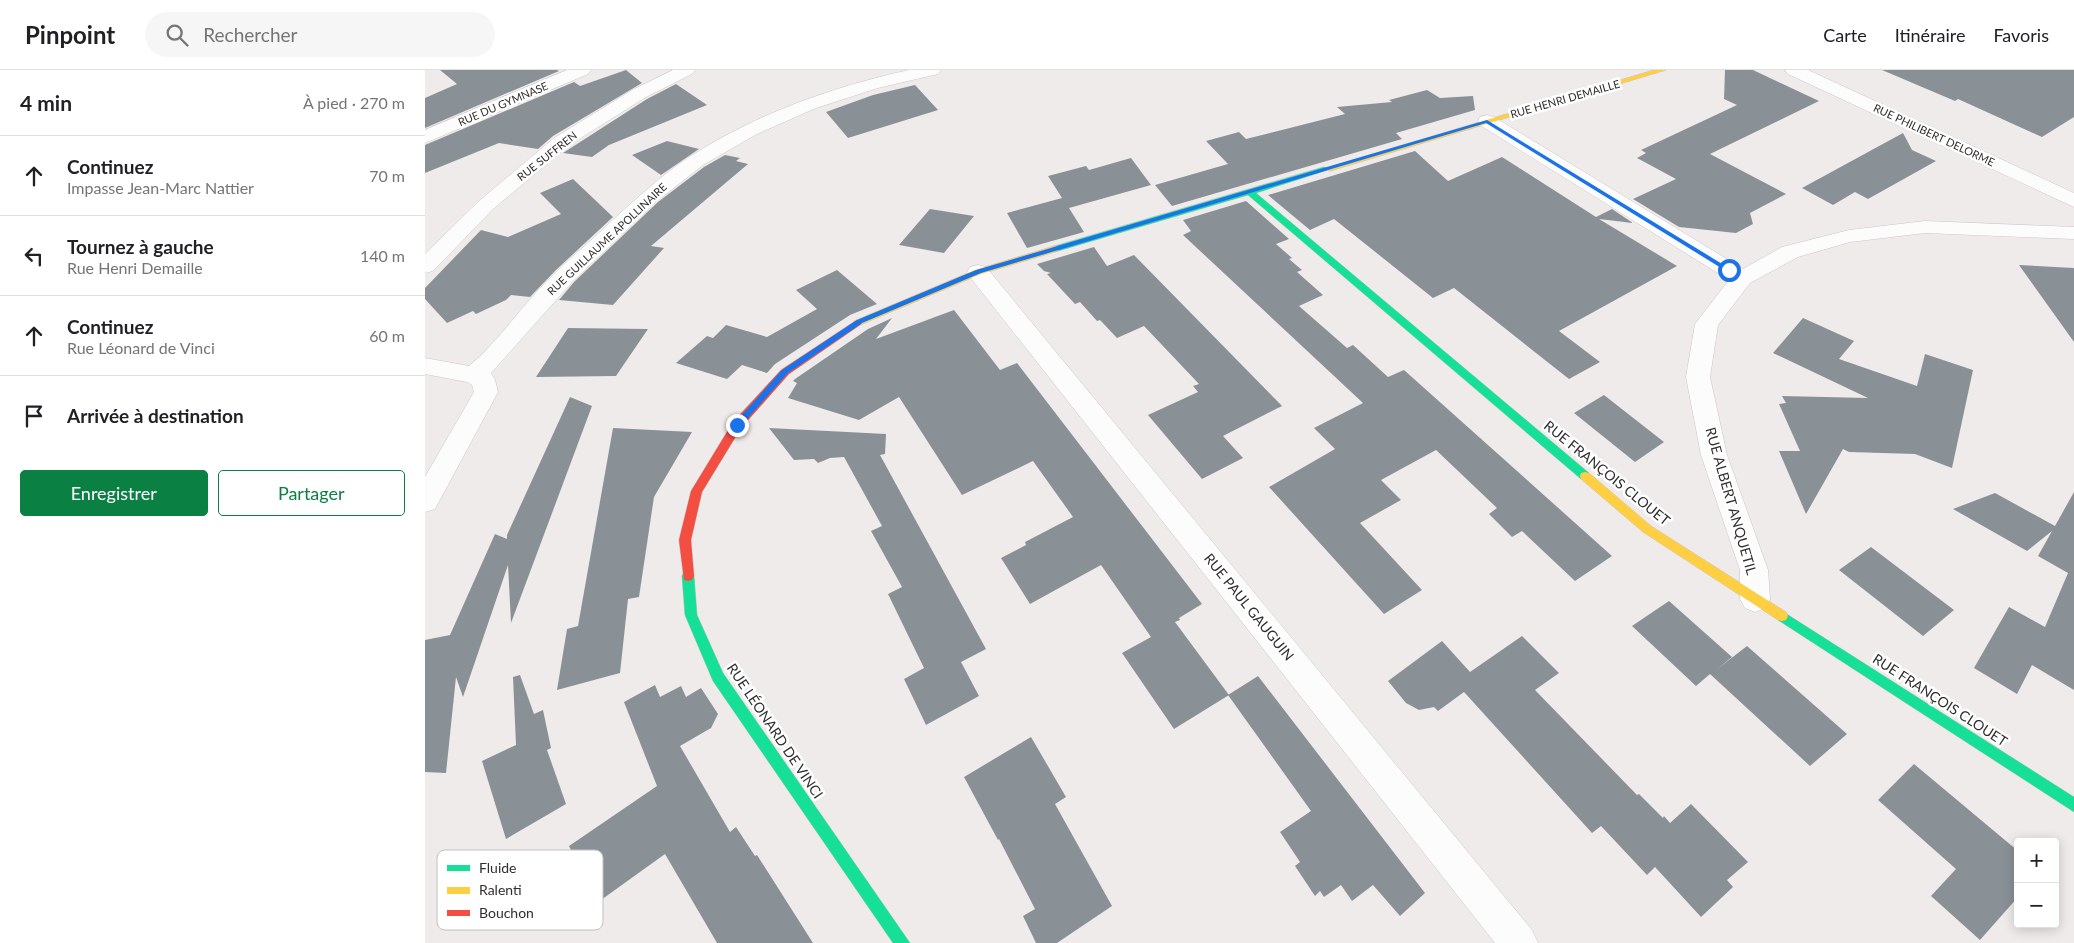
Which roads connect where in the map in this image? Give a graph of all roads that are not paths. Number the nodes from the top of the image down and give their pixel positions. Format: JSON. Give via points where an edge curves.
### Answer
{"nodes":[{"id":1,"x":582,"y":70,"type":"edge"},
{"id":2,"x":686,"y":70,"type":"edge"},
{"id":3,"x":932,"y":70,"type":"edge"},
{"id":4,"x":1662,"y":70,"type":"edge"},
{"id":5,"x":1794,"y":70,"type":"edge"},
{"id":6,"x":1487,"y":122,"type":"junction"},
{"id":7,"x":425,"y":137,"type":"edge"},
{"id":8,"x":1249,"y":192,"type":"junction"},
{"id":9,"x":2074,"y":201,"type":"edge"},
{"id":10,"x":2074,"y":233,"type":"edge"},
{"id":11,"x":425,"y":266,"type":"edge"},
{"id":12,"x":978,"y":272,"type":"junction"},
{"id":13,"x":1742,"y":278,"type":"junction"},
{"id":14,"x":425,"y":366,"type":"edge"},
{"id":15,"x":473,"y":375,"type":"junction"},
{"id":16,"x":425,"y":501,"type":"edge"},
{"id":17,"x":1755,"y":599,"type":"junction"},
{"id":18,"x":2074,"y":805,"type":"edge"},
{"id":19,"x":902,"y":943,"type":"edge"},
{"id":20,"x":1519,"y":943,"type":"edge"}],
"edges":[{"from":1,"to":7,"type":"street","name":"RUE DU GYMNASE"},
{"from":2,"to":11,"type":"street","name":"RUE SUFFREN","via":[[640,93],[561,142],[485,206]]},
{"from":3,"to":15,"type":"street","name":"RUE GUILLAUME APOLLINAIRE","via":[[817,102],[749,131],[697,161],[648,198],[551,289],[488,364]]},
{"from":4,"to":6,"type":"street","name":"RUE HENRI DEMAILLE"},
{"from":5,"to":9,"type":"street","name":"RUE PHILIBERT DELORME"},
{"from":6,"to":8,"type":"street","name":"RUE HENRI DEMAILLE"},
{"from":6,"to":13,"type":"street"},
{"from":8,"to":12,"type":"street","name":"RUE HENRI DEMAILLE"},
{"from":8,"to":17,"type":"street","name":"RUE FRANÇOIS CLOUET","via":[[1647,529]]},
{"from":10,"to":13,"type":"street","name":"RUE ALBERT ANQUETIL","via":[[1925,227],[1849,236],[1790,252]]},
{"from":12,"to":19,"type":"street","name":"RUE LÉONARD DE VINCI","via":[[859,322],[785,372],[737,425],[697,491],[685,540],[691,615],[718,677]]},
{"from":12,"to":20,"type":"street","name":"RUE PAUL GAUGUIN"},
{"from":13,"to":17,"type":"street","name":"RUE ALBERT ANQUETIL","via":[[1707,324],[1698,377],[1714,455],[1754,570]]},
{"from":14,"to":15,"type":"street"},
{"from":15,"to":16,"type":"street","via":[[483,380],[486,392]]},
{"from":17,"to":18,"type":"street","name":"RUE FRANÇOIS CLOUET"}]}
